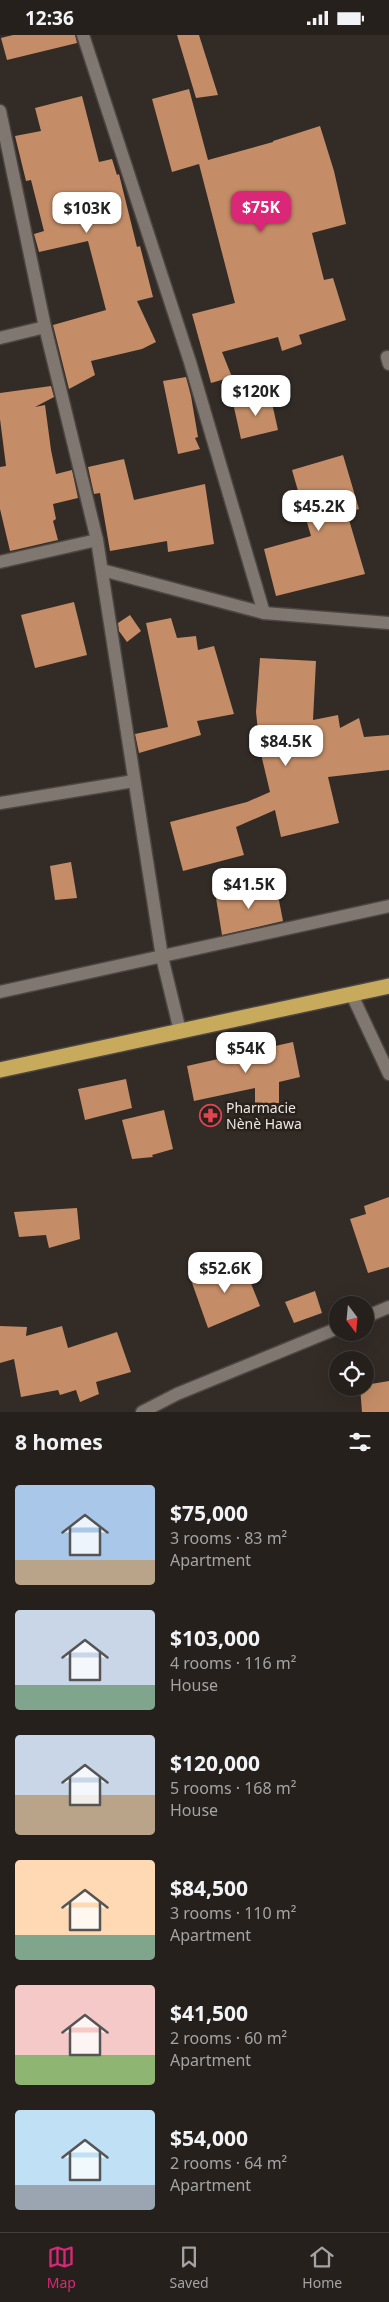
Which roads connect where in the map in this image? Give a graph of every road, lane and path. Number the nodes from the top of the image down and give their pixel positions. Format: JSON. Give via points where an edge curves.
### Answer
{"nodes":[{"id":1,"x":83,"y":35,"type":"edge"},
{"id":2,"x":0,"y":111,"type":"edge"},
{"id":3,"x":1,"y":125,"type":"edge"},
{"id":4,"x":45,"y":327,"type":"junction"},
{"id":5,"x":0,"y":338,"type":"edge"},
{"id":6,"x":97,"y":540,"type":"junction"},
{"id":7,"x":0,"y":562,"type":"edge"},
{"id":8,"x":102,"y":570,"type":"junction"},
{"id":9,"x":264,"y":613,"type":"junction"},
{"id":10,"x":389,"y":623,"type":"edge"},
{"id":11,"x":134,"y":781,"type":"junction"},
{"id":12,"x":0,"y":803,"type":"edge"},
{"id":13,"x":389,"y":906,"type":"edge"},
{"id":14,"x":162,"y":957,"type":"junction"},
{"id":15,"x":389,"y":986,"type":"edge"},
{"id":16,"x":0,"y":991,"type":"edge"},
{"id":17,"x":352,"y":995,"type":"junction"},
{"id":18,"x":180,"y":1031,"type":"junction"},
{"id":19,"x":0,"y":1070,"type":"edge"},
{"id":20,"x":389,"y":1074,"type":"edge"},
{"id":21,"x":389,"y":1307,"type":"edge"},
{"id":22,"x":374,"y":1313,"type":"edge"},
{"id":23,"x":329,"y":1332,"type":"edge"},
{"id":24,"x":142,"y":1412,"type":"edge"}],
"edges":[{"from":1,"to":9,"type":"street","via":[[190,362]]},
{"from":2,"to":3,"type":"street"},
{"from":3,"to":4,"type":"street"},
{"from":4,"to":5,"type":"street"},
{"from":4,"to":6,"type":"street"},
{"from":6,"to":7,"type":"street"},
{"from":6,"to":8,"type":"street"},
{"from":8,"to":9,"type":"street"},
{"from":8,"to":11,"type":"street"},
{"from":9,"to":10,"type":"street"},
{"from":11,"to":12,"type":"street"},
{"from":11,"to":14,"type":"street"},
{"from":13,"to":14,"type":"street"},
{"from":14,"to":16,"type":"street"},
{"from":14,"to":18,"type":"street"},
{"from":15,"to":17,"type":"highway"},
{"from":17,"to":18,"type":"highway"},
{"from":17,"to":20,"type":"street"},
{"from":18,"to":19,"type":"highway"},
{"from":21,"to":22,"type":"street"},
{"from":23,"to":24,"type":"street","via":[[177,1394]]}]}
